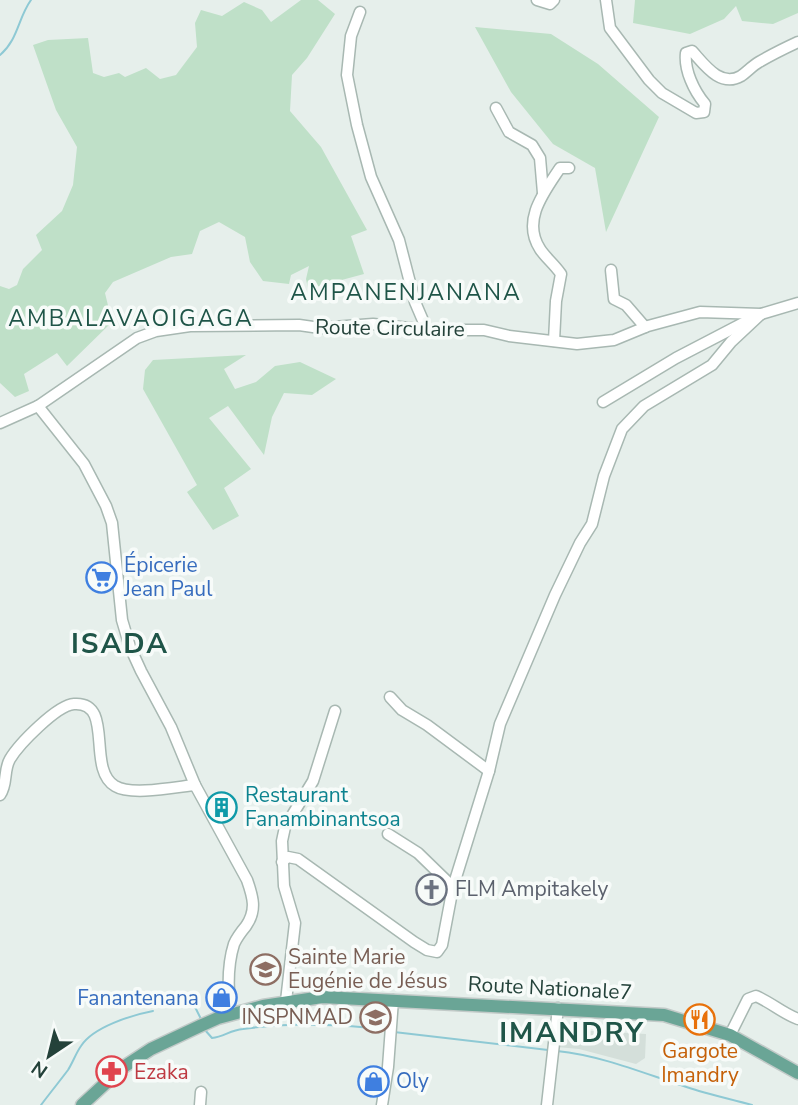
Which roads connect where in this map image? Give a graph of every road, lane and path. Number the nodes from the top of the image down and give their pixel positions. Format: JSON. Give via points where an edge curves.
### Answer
{"nodes":[{"id":1,"x":537,"y":0,"type":"edge"},
{"id":2,"x":554,"y":0,"type":"edge"},
{"id":3,"x":606,"y":0,"type":"edge"},
{"id":4,"x":360,"y":12,"type":"dead end"},
{"id":5,"x":798,"y":42,"type":"edge"},
{"id":6,"x":496,"y":108,"type":"dead end"},
{"id":7,"x":569,"y":167,"type":"dead end"},
{"id":8,"x":544,"y":193,"type":"junction"},
{"id":9,"x":611,"y":270,"type":"dead end"},
{"id":10,"x":798,"y":303,"type":"edge"},
{"id":11,"x":761,"y":314,"type":"junction"},
{"id":12,"x":645,"y":327,"type":"junction"},
{"id":13,"x":427,"y":330,"type":"junction"},
{"id":14,"x":554,"y":341,"type":"junction"},
{"id":15,"x":603,"y":402,"type":"dead end"},
{"id":16,"x":38,"y":406,"type":"junction"},
{"id":17,"x":0,"y":422,"type":"edge"},
{"id":18,"x":390,"y":697,"type":"dead end"},
{"id":19,"x":335,"y":712,"type":"dead end"},
{"id":20,"x":489,"y":771,"type":"junction"},
{"id":21,"x":195,"y":785,"type":"junction"},
{"id":22,"x":0,"y":795,"type":"edge"},
{"id":23,"x":388,"y":834,"type":"dead end"},
{"id":24,"x":282,"y":862,"type":"junction"},
{"id":25,"x":453,"y":887,"type":"junction"},
{"id":26,"x":393,"y":1000,"type":"junction"},
{"id":27,"x":286,"y":1001,"type":"junction"},
{"id":28,"x":558,"y":1008,"type":"junction"},
{"id":29,"x":231,"y":1015,"type":"junction"},
{"id":30,"x":798,"y":1019,"type":"edge"},
{"id":31,"x":730,"y":1035,"type":"junction"},
{"id":32,"x":798,"y":1073,"type":"edge"},
{"id":33,"x":201,"y":1092,"type":"dead end"},
{"id":34,"x":551,"y":1104,"type":"edge"},
{"id":35,"x":82,"y":1105,"type":"edge"},
{"id":36,"x":200,"y":1105,"type":"edge"},
{"id":37,"x":382,"y":1105,"type":"edge"}],
"edges":[{"from":1,"to":2,"type":"street","via":[[550,4]]},
{"from":3,"to":5,"type":"street","via":[[610,28],[649,80],[696,113],[704,112],[705,104],[696,93],[686,53],[692,51],[711,73],[728,79]]},
{"from":4,"to":13,"type":"street","via":[[351,36],[347,75],[357,125],[371,177],[399,240]]},
{"from":6,"to":8,"type":"street","via":[[509,132],[532,145],[540,158]]},
{"from":7,"to":8,"type":"street","via":[[560,168]]},
{"from":8,"to":14,"type":"street","via":[[532,220],[539,248],[561,274]]},
{"from":9,"to":12,"type":"street","via":[[614,299],[626,305]]},
{"from":10,"to":11,"type":"street","name":"Route Circulaire"},
{"from":11,"to":12,"type":"street","name":"Route Circulaire","via":[[700,312]]},
{"from":11,"to":15,"type":"street"},
{"from":11,"to":20,"type":"street","via":[[712,365],[644,406],[622,429],[592,524],[500,724]]},
{"from":12,"to":14,"type":"street","name":"Route Circulaire","via":[[614,340]]},
{"from":13,"to":14,"type":"street","name":"Route Circulaire","via":[[484,330]]},
{"from":13,"to":16,"type":"street","name":"Route Circulaire","via":[[373,324],[190,326],[156,331],[137,338]]},
{"from":16,"to":17,"type":"street","name":"Route Circulaire"},
{"from":16,"to":21,"type":"street","via":[[84,464],[106,506],[130,647],[172,727]]},
{"from":18,"to":20,"type":"street"},
{"from":19,"to":24,"type":"street","via":[[313,781],[285,827]]},
{"from":20,"to":25,"type":"street"},
{"from":21,"to":22,"type":"street","via":[[117,788],[103,769],[99,721],[85,705],[71,704],[40,726],[9,760]]},
{"from":21,"to":29,"type":"street","via":[[253,896],[254,909],[233,950],[228,993]]},
{"from":23,"to":25,"type":"street","via":[[418,853]]},
{"from":24,"to":25,"type":"street","via":[[288,857],[298,859],[414,942],[437,952]]},
{"from":24,"to":27,"type":"street","via":[[295,923]]},
{"from":26,"to":27,"type":"main road","name":"Route Nationale7","via":[[322,997]]},
{"from":26,"to":28,"type":"main road","name":"Route Nationale7"},
{"from":26,"to":37,"type":"street"},
{"from":27,"to":29,"type":"main road","name":"Route Nationale7"},
{"from":28,"to":31,"type":"main road","name":"Route Nationale7","via":[[664,1014]]},
{"from":28,"to":34,"type":"street"},
{"from":29,"to":35,"type":"main road","name":"Route Nationale7","via":[[151,1049],[122,1068]]},
{"from":30,"to":31,"type":"street","via":[[756,996],[748,999]]},
{"from":31,"to":32,"type":"main road","name":"Route Nationale7"},
{"from":33,"to":36,"type":"street"}]}
